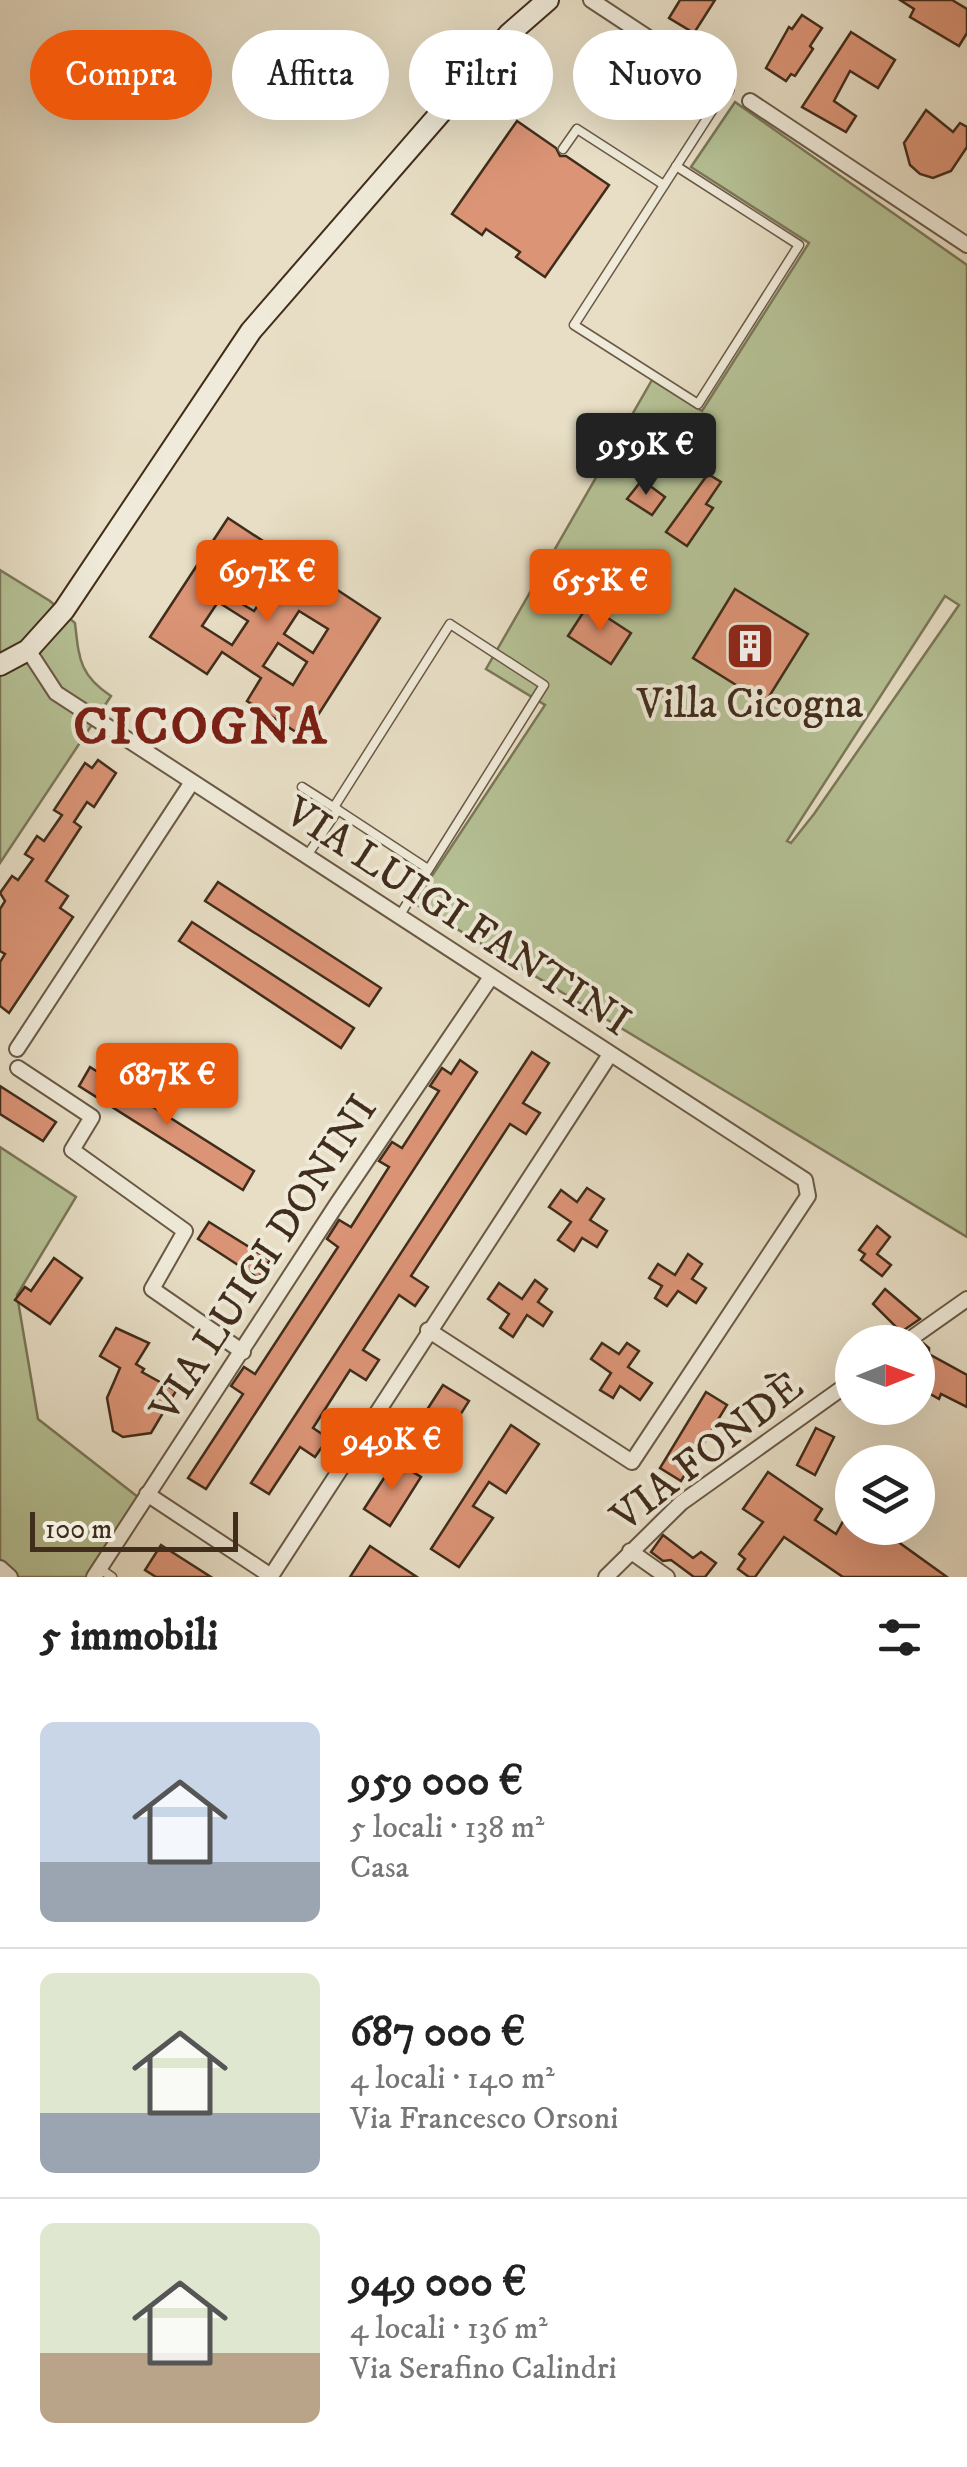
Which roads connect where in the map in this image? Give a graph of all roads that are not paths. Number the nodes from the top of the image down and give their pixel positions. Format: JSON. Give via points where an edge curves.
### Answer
{"nodes":[{"id":1,"x":548,"y":0,"type":"edge"},
{"id":2,"x":591,"y":0,"type":"edge"},
{"id":3,"x":637,"y":30,"type":"edge"},
{"id":4,"x":750,"y":101,"type":"dead end"},
{"id":5,"x":705,"y":120,"type":"edge"},
{"id":6,"x":563,"y":149,"type":"dead end"},
{"id":7,"x":676,"y":166,"type":"junction"},
{"id":8,"x":664,"y":185,"type":"junction"},
{"id":9,"x":967,"y":244,"type":"edge"},
{"id":10,"x":28,"y":650,"type":"junction"},
{"id":11,"x":0,"y":666,"type":"edge"},
{"id":12,"x":192,"y":782,"type":"junction"},
{"id":13,"x":302,"y":787,"type":"dead end"},
{"id":14,"x":336,"y":809,"type":"junction"},
{"id":15,"x":306,"y":858,"type":"junction"},
{"id":16,"x":428,"y":869,"type":"junction"},
{"id":17,"x":398,"y":918,"type":"junction"},
{"id":18,"x":491,"y":977,"type":"junction"},
{"id":19,"x":18,"y":1048,"type":"dead end"},
{"id":20,"x":609,"y":1056,"type":"junction"},
{"id":21,"x":18,"y":1068,"type":"dead end"},
{"id":22,"x":967,"y":1299,"type":"edge"},
{"id":23,"x":930,"y":1325,"type":"edge"},
{"id":24,"x":428,"y":1330,"type":"junction"},
{"id":25,"x":243,"y":1352,"type":"junction"},
{"id":26,"x":835,"y":1393,"type":"edge"},
{"id":27,"x":147,"y":1494,"type":"junction"},
{"id":28,"x":630,"y":1551,"type":"junction"},
{"id":29,"x":0,"y":1568,"type":"edge"},
{"id":30,"x":102,"y":1574,"type":"edge"},
{"id":31,"x":10,"y":1577,"type":"edge"},
{"id":32,"x":606,"y":1577,"type":"edge"},
{"id":33,"x":667,"y":1577,"type":"edge"}],
"edges":[{"from":1,"to":10,"type":"main road","via":[[510,34],[251,331],[64,610]]},
{"from":2,"to":3,"type":"street"},
{"from":4,"to":9,"type":"street"},
{"from":5,"to":7,"type":"lane"},
{"from":6,"to":8,"type":"lane","via":[[576,129]]},
{"from":7,"to":8,"type":"lane"},
{"from":7,"to":8,"type":"lane","via":[[800,246],[698,404],[574,325]]},
{"from":10,"to":11,"type":"main road"},
{"from":10,"to":12,"type":"street","name":"VIA LUIGI FANTINI","via":[[56,693]]},
{"from":12,"to":15,"type":"street","name":"VIA LUIGI FANTINI"},
{"from":12,"to":19,"type":"street"},
{"from":13,"to":14,"type":"lane"},
{"from":14,"to":15,"type":"lane"},
{"from":14,"to":16,"type":"lane"},
{"from":14,"to":16,"type":"lane","via":[[450,624],[544,685]]},
{"from":15,"to":17,"type":"street","name":"VIA LUIGI FANTINI"},
{"from":16,"to":17,"type":"lane"},
{"from":17,"to":18,"type":"street","name":"VIA LUIGI FANTINI"},
{"from":18,"to":20,"type":"street","name":"VIA LUIGI FANTINI"},
{"from":18,"to":25,"type":"street","name":"VIA LUIGI DONINI"},
{"from":20,"to":24,"type":"street"},
{"from":20,"to":24,"type":"street","name":"VIA LUIGI FANTINI","via":[[806,1180],[808,1196],[632,1462]]},
{"from":21,"to":25,"type":"street","via":[[92,1117],[72,1150],[185,1231],[152,1290]]},
{"from":22,"to":23,"type":"street"},
{"from":24,"to":27,"type":"street","via":[[270,1576]]},
{"from":25,"to":27,"type":"street","name":"VIA LUIGI DONINI"},
{"from":26,"to":28,"type":"street","name":"VIA FONDÈ","via":[[681,1503]]},
{"from":27,"to":30,"type":"street","name":"VIA LUIGI DONINI"},
{"from":28,"to":32,"type":"street","name":"VIA FONDÈ"},
{"from":28,"to":33,"type":"street"},
{"from":29,"to":31,"type":"street"}]}
